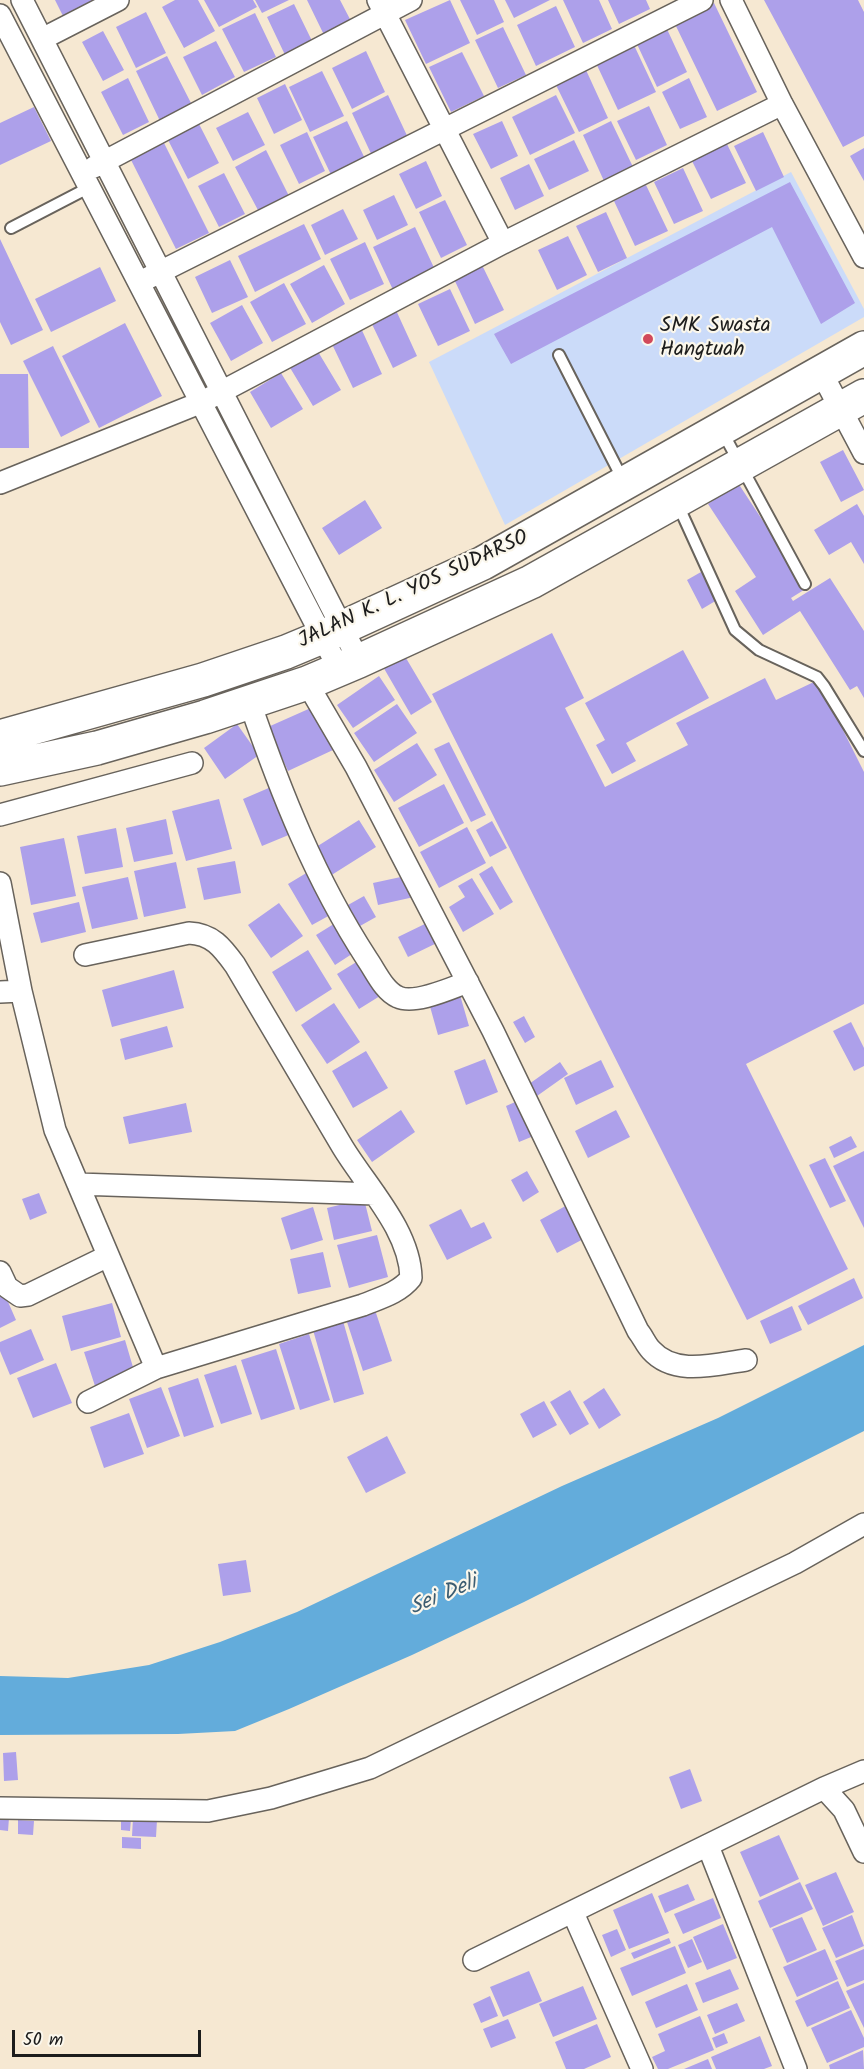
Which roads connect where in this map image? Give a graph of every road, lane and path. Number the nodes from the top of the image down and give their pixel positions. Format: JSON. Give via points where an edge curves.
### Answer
{"nodes":[{"id":1,"x":22,"y":0,"type":"edge"},
{"id":2,"x":118,"y":0,"type":"edge"},
{"id":3,"x":411,"y":0,"type":"edge"},
{"id":4,"x":702,"y":0,"type":"edge"},
{"id":5,"x":731,"y":0,"type":"edge"},
{"id":6,"x":382,"y":7,"type":"edge"},
{"id":7,"x":0,"y":15,"type":"edge"},
{"id":8,"x":42,"y":39,"type":"junction"},
{"id":9,"x":782,"y":104,"type":"junction"},
{"id":10,"x":444,"y":129,"type":"junction"},
{"id":11,"x":104,"y":161,"type":"junction"},
{"id":12,"x":86,"y":180,"type":"junction"},
{"id":13,"x":11,"y":228,"type":"dead end"},
{"id":14,"x":502,"y":243,"type":"junction"},
{"id":15,"x":864,"y":257,"type":"edge"},
{"id":16,"x":160,"y":271,"type":"junction"},
{"id":17,"x":139,"y":282,"type":"junction"},
{"id":18,"x":864,"y":348,"type":"edge"},
{"id":19,"x":559,"y":355,"type":"dead end"},
{"id":20,"x":821,"y":372,"type":"junction"},
{"id":21,"x":221,"y":392,"type":"junction"},
{"id":22,"x":202,"y":402,"type":"junction"},
{"id":23,"x":852,"y":402,"type":"edge"},
{"id":24,"x":721,"y":429,"type":"junction"},
{"id":25,"x":864,"y":453,"type":"edge"},
{"id":26,"x":742,"y":465,"type":"junction"},
{"id":27,"x":0,"y":483,"type":"edge"},
{"id":28,"x":625,"y":483,"type":"junction"},
{"id":29,"x":677,"y":501,"type":"junction"},
{"id":30,"x":805,"y":584,"type":"dead end"},
{"id":31,"x":332,"y":632,"type":"junction"},
{"id":32,"x":349,"y":665,"type":"junction"},
{"id":33,"x":307,"y":683,"type":"junction"},
{"id":34,"x":253,"y":713,"type":"junction"},
{"id":35,"x":0,"y":737,"type":"edge"},
{"id":36,"x":864,"y":751,"type":"edge"},
{"id":37,"x":192,"y":763,"type":"dead end"},
{"id":38,"x":0,"y":769,"type":"edge"},
{"id":39,"x":0,"y":816,"type":"edge"},
{"id":40,"x":0,"y":883,"type":"edge"},
{"id":41,"x":85,"y":956,"type":"dead end"},
{"id":42,"x":468,"y":982,"type":"junction"},
{"id":43,"x":10,"y":992,"type":"edge"},
{"id":44,"x":78,"y":1184,"type":"junction"},
{"id":45,"x":375,"y":1194,"type":"junction"},
{"id":46,"x":108,"y":1256,"type":"junction"},
{"id":47,"x":0,"y":1272,"type":"edge"},
{"id":48,"x":746,"y":1360,"type":"dead end"},
{"id":49,"x":156,"y":1368,"type":"junction"},
{"id":50,"x":88,"y":1402,"type":"dead end"},
{"id":51,"x":864,"y":1524,"type":"edge"},
{"id":52,"x":864,"y":1772,"type":"edge"},
{"id":53,"x":824,"y":1788,"type":"junction"},
{"id":54,"x":0,"y":1808,"type":"edge"},
{"id":55,"x":708,"y":1846,"type":"junction"},
{"id":56,"x":864,"y":1852,"type":"edge"},
{"id":57,"x":573,"y":1913,"type":"junction"},
{"id":58,"x":474,"y":1960,"type":"dead end"},
{"id":59,"x":642,"y":2069,"type":"edge"},
{"id":60,"x":796,"y":2069,"type":"edge"}],
"edges":[{"from":1,"to":8,"type":"street"},
{"from":2,"to":8,"type":"street"},
{"from":3,"to":6,"type":"street"},
{"from":4,"to":10,"type":"street"},
{"from":5,"to":9,"type":"street"},
{"from":6,"to":10,"type":"street"},
{"from":6,"to":11,"type":"street"},
{"from":7,"to":12,"type":"street"},
{"from":8,"to":11,"type":"street"},
{"from":9,"to":14,"type":"street"},
{"from":9,"to":15,"type":"street"},
{"from":10,"to":14,"type":"street"},
{"from":10,"to":16,"type":"street"},
{"from":11,"to":12,"type":"street"},
{"from":11,"to":16,"type":"street"},
{"from":12,"to":13,"type":"lane"},
{"from":12,"to":17,"type":"street"},
{"from":14,"to":21,"type":"street"},
{"from":16,"to":17,"type":"street"},
{"from":16,"to":21,"type":"street"},
{"from":17,"to":22,"type":"street"},
{"from":18,"to":20,"type":"highway","name":"JALAN K. L. YOS SUDARSO"},
{"from":19,"to":28,"type":"lane"},
{"from":20,"to":23,"type":"street"},
{"from":20,"to":24,"type":"highway","name":"JALAN K. L. YOS SUDARSO"},
{"from":21,"to":22,"type":"street"},
{"from":21,"to":31,"type":"street"},
{"from":22,"to":27,"type":"street"},
{"from":22,"to":31,"type":"street"},
{"from":23,"to":25,"type":"street"},
{"from":23,"to":26,"type":"highway","name":"JALAN K. L. YOS SUDARSO"},
{"from":24,"to":26,"type":"lane"},
{"from":24,"to":28,"type":"highway","name":"JALAN K. L. YOS SUDARSO"},
{"from":26,"to":29,"type":"highway","name":"JALAN K. L. YOS SUDARSO"},
{"from":26,"to":30,"type":"lane"},
{"from":28,"to":31,"type":"highway","name":"JALAN K. L. YOS SUDARSO","via":[[483,563]]},
{"from":29,"to":32,"type":"highway","name":"JALAN K. L. YOS SUDARSO","via":[[531,582]]},
{"from":29,"to":36,"type":"lane","via":[[735,630],[759,650],[817,677]]},
{"from":31,"to":32,"type":"street"},
{"from":31,"to":35,"type":"highway","name":"JALAN K. L. YOS SUDARSO","via":[[203,680]]},
{"from":32,"to":33,"type":"highway","name":"JALAN K. L. YOS SUDARSO"},
{"from":33,"to":34,"type":"highway","name":"JALAN K. L. YOS SUDARSO"},
{"from":33,"to":42,"type":"street","via":[[356,767]]},
{"from":34,"to":38,"type":"highway","name":"JALAN K. L. YOS SUDARSO"},
{"from":34,"to":42,"type":"street","via":[[318,875],[386,988],[410,1001]]},
{"from":37,"to":39,"type":"street"},
{"from":40,"to":43,"type":"street"},
{"from":41,"to":45,"type":"street","via":[[189,933],[211,938],[235,965]]},
{"from":42,"to":48,"type":"street","via":[[638,1331],[652,1351],[665,1361],[692,1368]]},
{"from":43,"to":44,"type":"street","via":[[52,1121]]},
{"from":44,"to":45,"type":"street"},
{"from":44,"to":46,"type":"street"},
{"from":45,"to":49,"type":"street","via":[[403,1239],[411,1272],[405,1285],[363,1305]]},
{"from":46,"to":47,"type":"street","via":[[28,1295],[20,1296],[7,1287]]},
{"from":46,"to":49,"type":"street"},
{"from":49,"to":50,"type":"street"},
{"from":51,"to":54,"type":"street","via":[[795,1563],[370,1768],[271,1798],[208,1811]]},
{"from":52,"to":53,"type":"street"},
{"from":53,"to":55,"type":"street"},
{"from":53,"to":56,"type":"street","via":[[844,1810]]},
{"from":55,"to":57,"type":"street"},
{"from":55,"to":60,"type":"street"},
{"from":57,"to":58,"type":"street"},
{"from":57,"to":59,"type":"street"}]}
